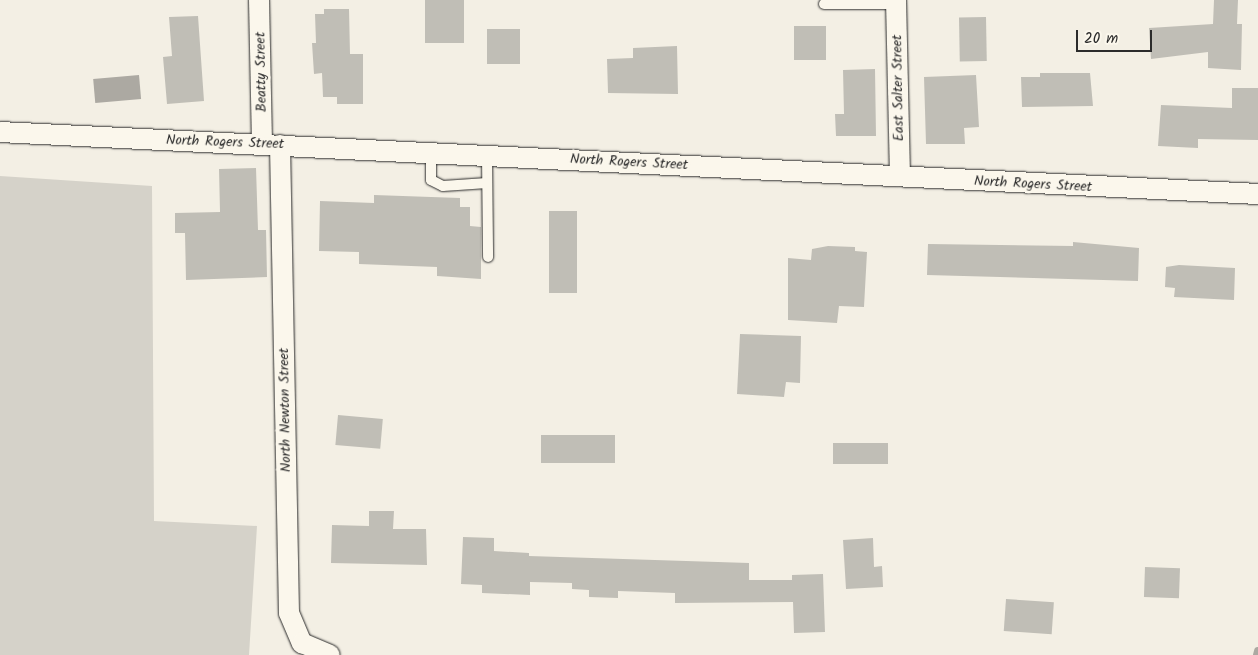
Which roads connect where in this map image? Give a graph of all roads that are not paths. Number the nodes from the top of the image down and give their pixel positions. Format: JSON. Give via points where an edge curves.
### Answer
{"nodes":[{"id":1,"x":259,"y":0,"type":"edge"},
{"id":2,"x":896,"y":2,"type":"edge"},
{"id":3,"x":824,"y":4,"type":"dead end"},
{"id":4,"x":0,"y":132,"type":"edge"},
{"id":5,"x":271,"y":144,"type":"junction"},
{"id":6,"x":430,"y":152,"type":"junction"},
{"id":7,"x":487,"y":154,"type":"junction"},
{"id":8,"x":900,"y":176,"type":"junction"},
{"id":9,"x":488,"y":183,"type":"junction"},
{"id":10,"x":1258,"y":194,"type":"edge"},
{"id":11,"x":488,"y":257,"type":"dead end"},
{"id":12,"x":330,"y":655,"type":"edge"}],
"edges":[{"from":1,"to":5,"type":"street","name":"Beatty Street"},
{"from":2,"to":3,"type":"lane"},
{"from":2,"to":8,"type":"street","name":"East Salter Street"},
{"from":4,"to":5,"type":"street","name":"North Rogers Street"},
{"from":5,"to":6,"type":"street","name":"North Rogers Street"},
{"from":5,"to":12,"type":"street","name":"North Newton Street","via":[[289,614],[302,643]]},
{"from":6,"to":7,"type":"street","name":"North Rogers Street"},
{"from":6,"to":9,"type":"lane","via":[[431,180],[443,186]]},
{"from":7,"to":8,"type":"street","name":"North Rogers Street"},
{"from":7,"to":9,"type":"lane"},
{"from":8,"to":10,"type":"street","name":"North Rogers Street"},
{"from":9,"to":11,"type":"lane"}]}
